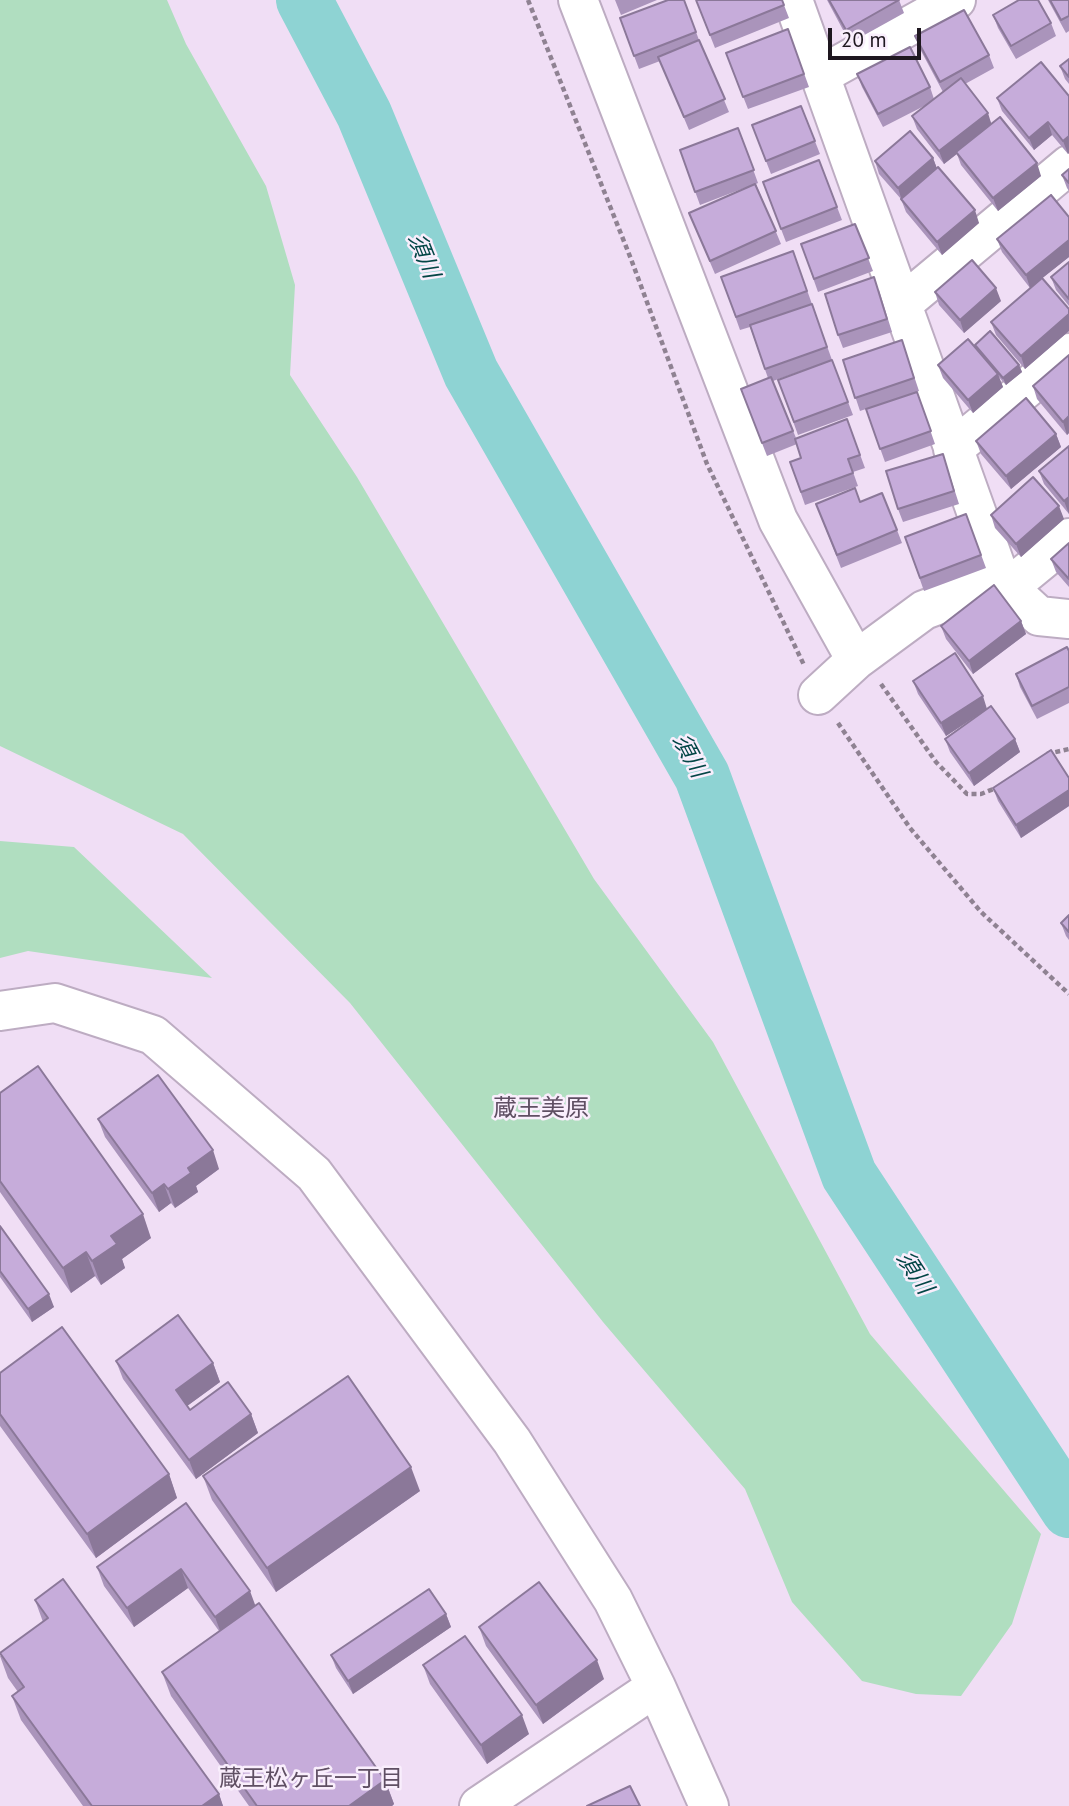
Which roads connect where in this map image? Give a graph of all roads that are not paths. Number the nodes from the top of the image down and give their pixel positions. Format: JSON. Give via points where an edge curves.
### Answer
{"nodes":[{"id":1,"x":578,"y":0,"type":"edge"},
{"id":2,"x":793,"y":0,"type":"edge"},
{"id":3,"x":956,"y":0,"type":"edge"},
{"id":4,"x":819,"y":76,"type":"junction"},
{"id":5,"x":1069,"y":165,"type":"edge"},
{"id":6,"x":901,"y":305,"type":"junction"},
{"id":7,"x":1069,"y":352,"type":"edge"},
{"id":8,"x":953,"y":449,"type":"junction"},
{"id":9,"x":1069,"y":538,"type":"edge"},
{"id":10,"x":1004,"y":584,"type":"junction"},
{"id":11,"x":1069,"y":619,"type":"edge"},
{"id":12,"x":858,"y":658,"type":"junction"},
{"id":13,"x":818,"y":695,"type":"dead end"},
{"id":14,"x":0,"y":1011,"type":"edge"},
{"id":15,"x":656,"y":1687,"type":"junction"},
{"id":16,"x":479,"y":1806,"type":"edge"},
{"id":17,"x":709,"y":1806,"type":"edge"}],
"edges":[{"from":1,"to":12,"type":"street","via":[[778,520]]},
{"from":2,"to":4,"type":"street"},
{"from":3,"to":4,"type":"street"},
{"from":4,"to":6,"type":"street"},
{"from":5,"to":6,"type":"street"},
{"from":6,"to":8,"type":"street"},
{"from":7,"to":8,"type":"street"},
{"from":8,"to":10,"type":"street"},
{"from":9,"to":10,"type":"street"},
{"from":10,"to":11,"type":"street","via":[[1039,616]]},
{"from":10,"to":12,"type":"street","via":[[924,610]]},
{"from":12,"to":13,"type":"street"},
{"from":14,"to":15,"type":"street","via":[[55,1003],[153,1035],[314,1174],[512,1441],[613,1600]]},
{"from":15,"to":16,"type":"street"},
{"from":15,"to":17,"type":"street"}]}
